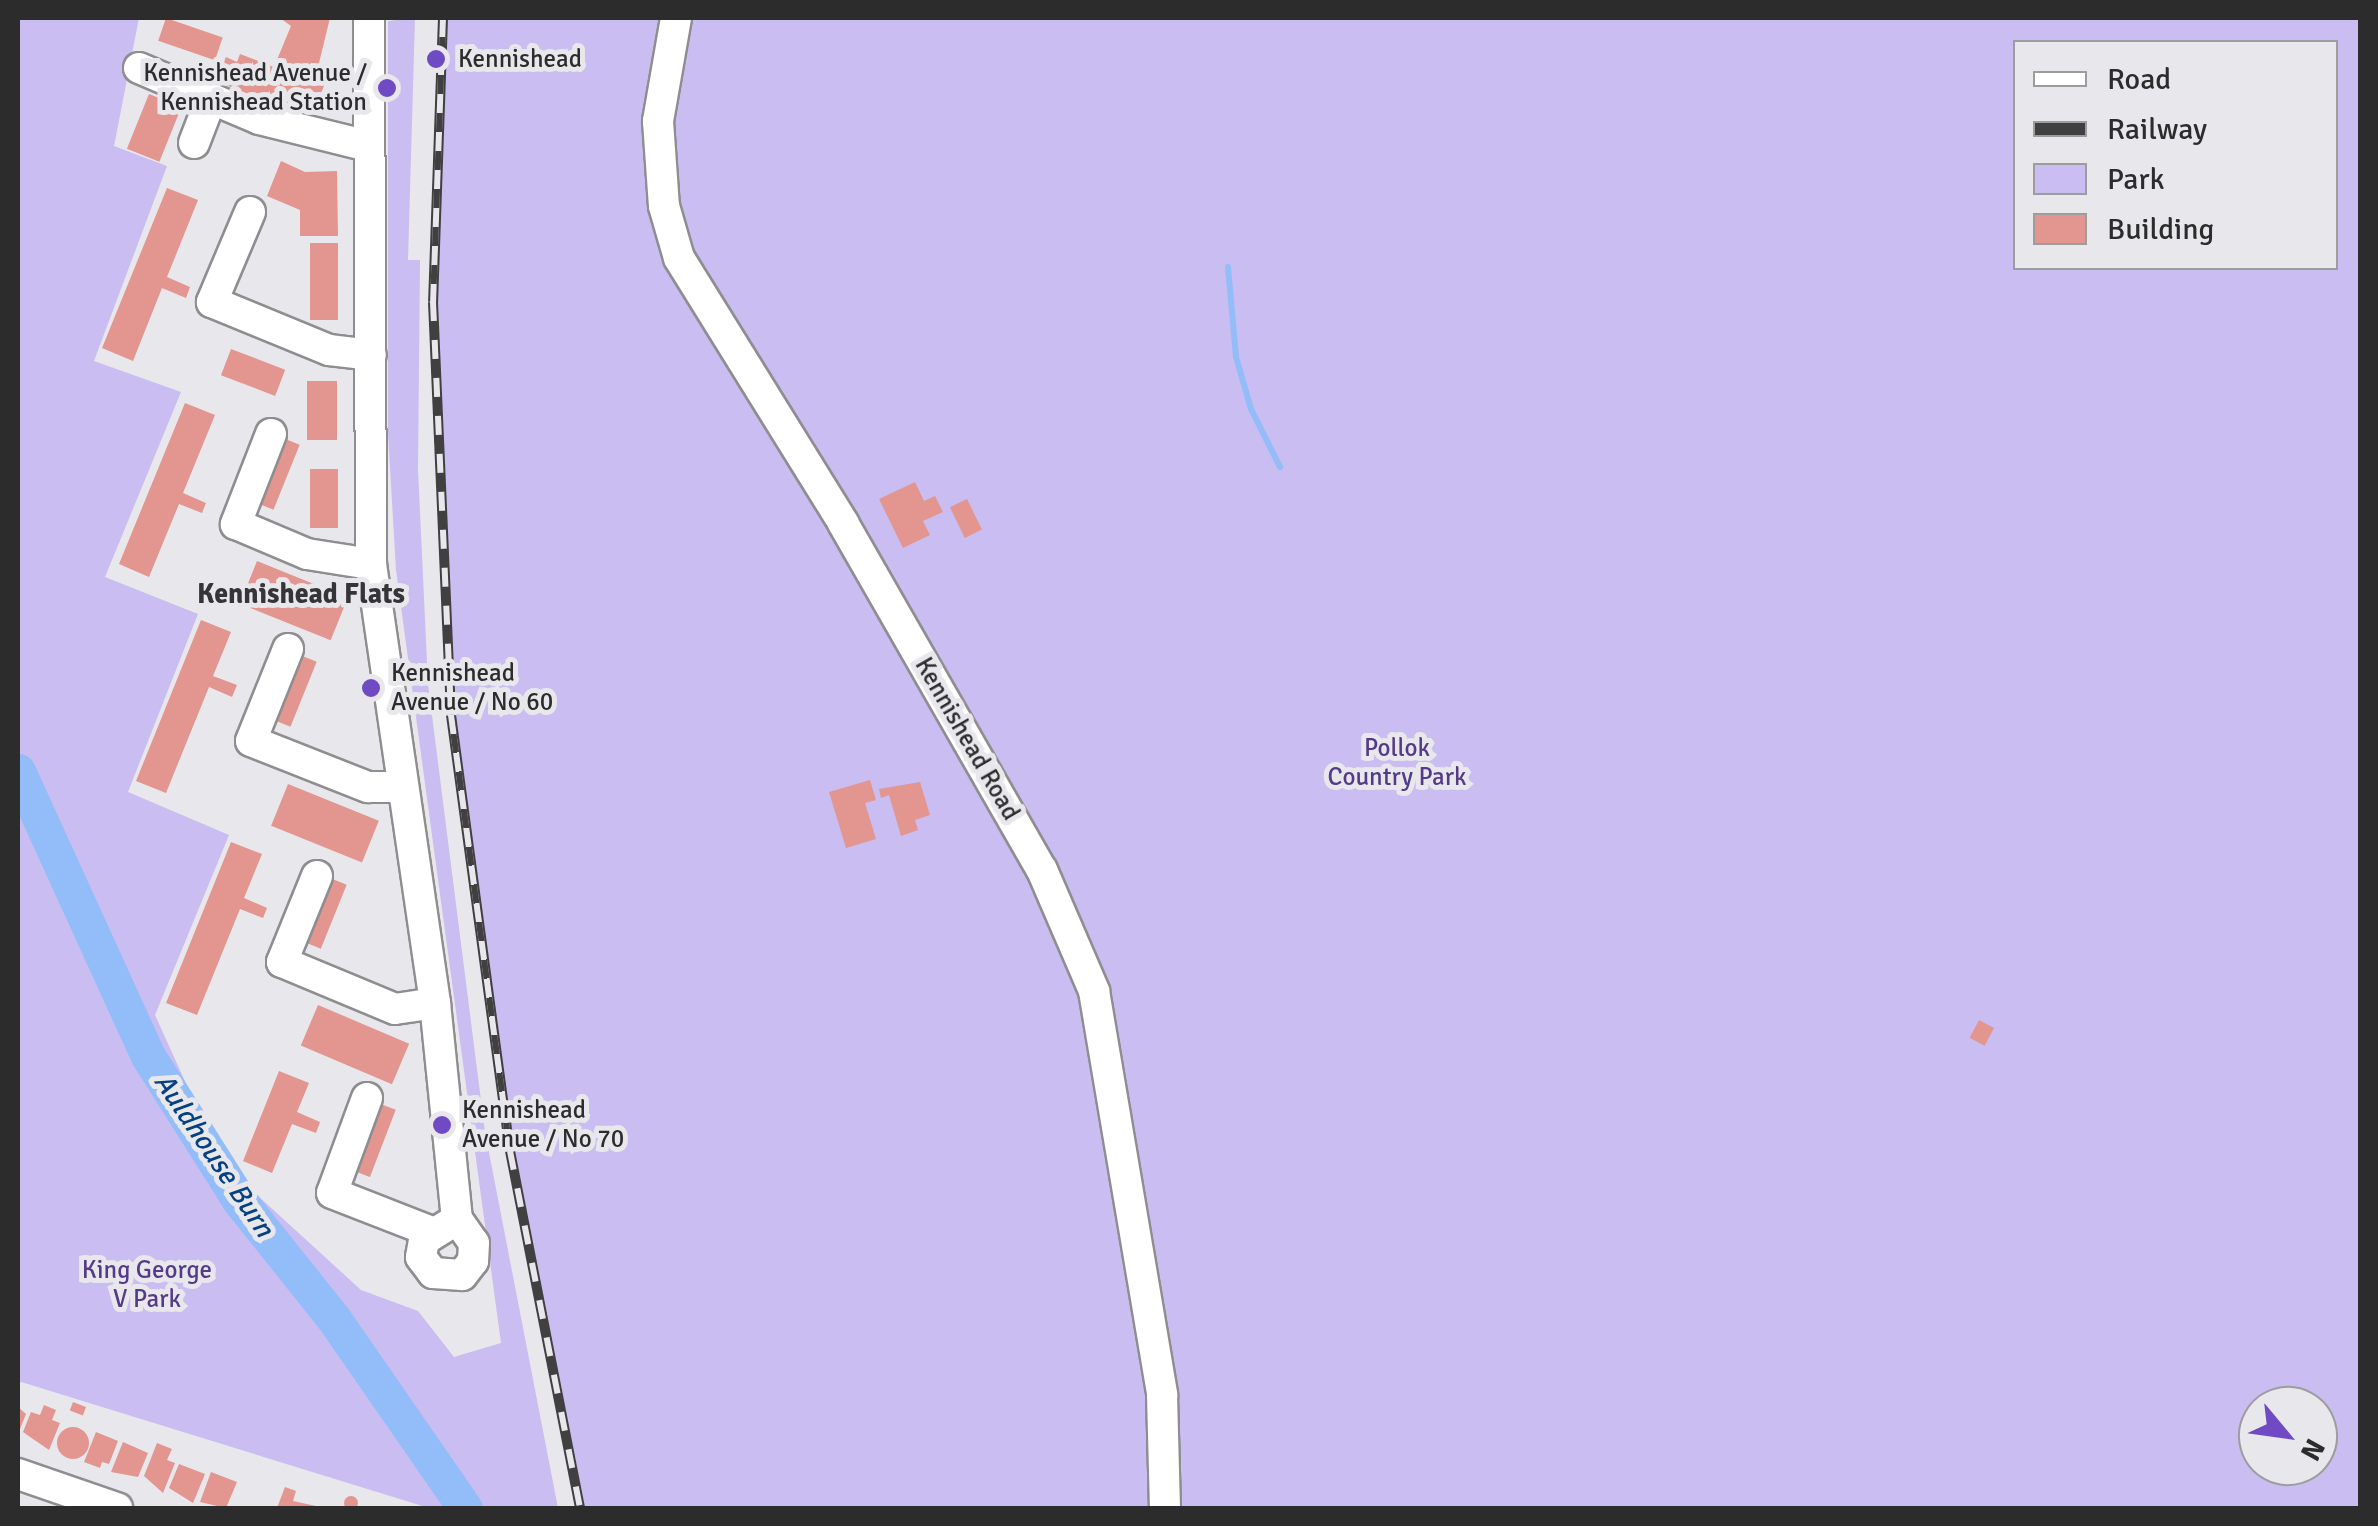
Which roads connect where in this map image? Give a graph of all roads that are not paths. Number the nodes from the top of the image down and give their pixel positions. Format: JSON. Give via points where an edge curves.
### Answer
{"nodes":[{"id":1,"x":369,"y":18,"type":"edge"},
{"id":2,"x":676,"y":18,"type":"edge"},
{"id":3,"x":139,"y":68,"type":"dead end"},
{"id":4,"x":210,"y":99,"type":"junction"},
{"id":5,"x":194,"y":143,"type":"dead end"},
{"id":6,"x":368,"y":146,"type":"junction"},
{"id":7,"x":250,"y":212,"type":"dead end"},
{"id":8,"x":370,"y":356,"type":"junction"},
{"id":9,"x":271,"y":434,"type":"dead end"},
{"id":10,"x":370,"y":564,"type":"junction"},
{"id":11,"x":288,"y":650,"type":"dead end"},
{"id":12,"x":402,"y":787,"type":"junction"},
{"id":13,"x":317,"y":876,"type":"dead end"},
{"id":14,"x":436,"y":1003,"type":"junction"},
{"id":15,"x":367,"y":1098,"type":"dead end"},
{"id":16,"x":18,"y":1474,"type":"edge"},
{"id":17,"x":117,"y":1508,"type":"edge"},
{"id":18,"x":1166,"y":1508,"type":"edge"}],
"edges":[{"from":1,"to":6,"type":"street"},
{"from":2,"to":18,"type":"street","name":"Kennishead Road","via":[[658,120],[664,206],[679,258],[843,523],[1042,870],[1089,975],[1162,1395]]},
{"from":3,"to":4,"type":"street"},
{"from":4,"to":5,"type":"street"},
{"from":4,"to":6,"type":"street","via":[[311,136]]},
{"from":6,"to":8,"type":"street"},
{"from":7,"to":8,"type":"street","via":[[212,302],[329,350]]},
{"from":8,"to":10,"type":"street"},
{"from":9,"to":10,"type":"street","via":[[236,524],[307,554]]},
{"from":10,"to":12,"type":"street"},
{"from":11,"to":12,"type":"street","via":[[250,742],[368,788]]},
{"from":12,"to":14,"type":"street"},
{"from":13,"to":14,"type":"street","via":[[282,962],[395,1009]]},
{"from":14,"to":15,"type":"street","via":[[444,1226],[332,1193]]},
{"from":16,"to":17,"type":"street"}]}
